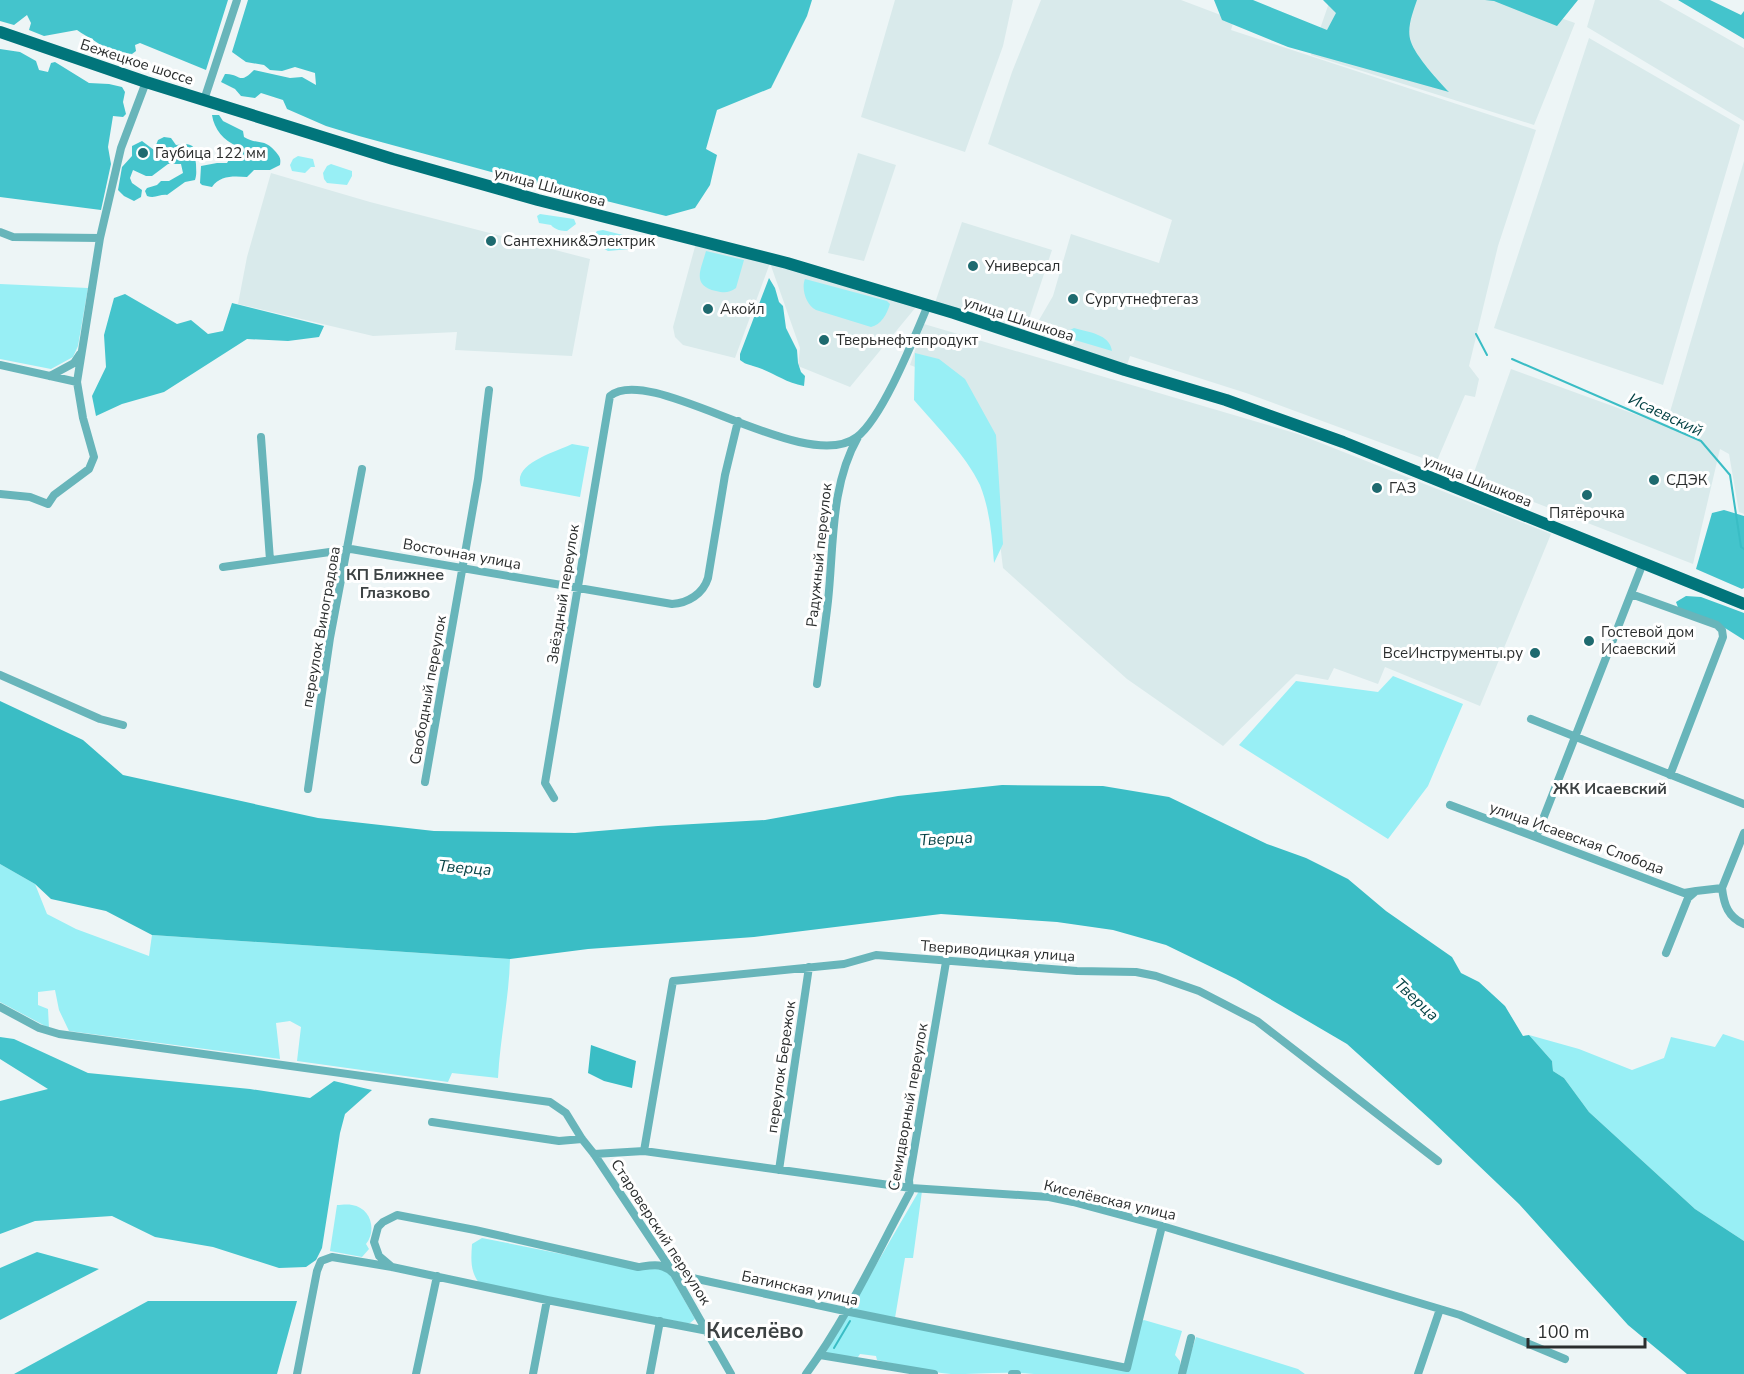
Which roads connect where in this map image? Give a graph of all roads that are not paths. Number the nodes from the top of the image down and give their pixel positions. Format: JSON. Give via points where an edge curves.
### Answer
{"nodes":[{"id":1,"x":237,"y":0,"type":"edge"},
{"id":2,"x":0,"y":32,"type":"edge"},
{"id":3,"x":146,"y":82,"type":"junction"},
{"id":4,"x":204,"y":100,"type":"junction"},
{"id":5,"x":266,"y":119,"type":"joint"},
{"id":6,"x":0,"y":232,"type":"edge"},
{"id":7,"x":100,"y":238,"type":"junction"},
{"id":8,"x":928,"y":305,"type":"junction"},
{"id":9,"x":82,"y":352,"type":"junction"},
{"id":10,"x":0,"y":365,"type":"edge"},
{"id":11,"x":50,"y":376,"type":"junction"},
{"id":12,"x":77,"y":382,"type":"junction"},
{"id":13,"x":489,"y":390,"type":"dead end"},
{"id":14,"x":738,"y":421,"type":"junction"},
{"id":15,"x":861,"y":433,"type":"junction"},
{"id":16,"x":261,"y":437,"type":"dead end"},
{"id":17,"x":362,"y":469,"type":"dead end"},
{"id":18,"x":0,"y":494,"type":"edge"},
{"id":19,"x":347,"y":549,"type":"junction"},
{"id":20,"x":270,"y":560,"type":"junction"},
{"id":21,"x":1643,"y":563,"type":"junction"},
{"id":22,"x":223,"y":567,"type":"dead end"},
{"id":23,"x":464,"y":567,"type":"junction"},
{"id":24,"x":577,"y":587,"type":"junction"},
{"id":25,"x":1631,"y":594,"type":"junction"},
{"id":26,"x":1744,"y":604,"type":"edge"},
{"id":27,"x":0,"y":675,"type":"edge"},
{"id":28,"x":817,"y":684,"type":"dead end"},
{"id":29,"x":1530,"y":719,"type":"dead end"},
{"id":30,"x":123,"y":725,"type":"dead end"},
{"id":31,"x":1575,"y":737,"type":"junction"},
{"id":32,"x":1670,"y":775,"type":"junction"},
{"id":33,"x":425,"y":782,"type":"dead end"},
{"id":34,"x":308,"y":789,"type":"dead end"},
{"id":35,"x":554,"y":798,"type":"dead end"},
{"id":36,"x":1744,"y":804,"type":"edge"},
{"id":37,"x":1450,"y":805,"type":"dead end"},
{"id":38,"x":1744,"y":833,"type":"edge"},
{"id":39,"x":1536,"y":837,"type":"junction"},
{"id":40,"x":1722,"y":888,"type":"junction"},
{"id":41,"x":1696,"y":891,"type":"junction"},
{"id":42,"x":1744,"y":924,"type":"edge"},
{"id":43,"x":1666,"y":953,"type":"dead end"},
{"id":44,"x":946,"y":962,"type":"junction"},
{"id":45,"x":809,"y":967,"type":"junction"},
{"id":46,"x":0,"y":1007,"type":"edge"},
{"id":47,"x":432,"y":1122,"type":"dead end"},
{"id":48,"x":582,"y":1139,"type":"junction"},
{"id":49,"x":644,"y":1151,"type":"junction"},
{"id":50,"x":594,"y":1154,"type":"junction"},
{"id":51,"x":1438,"y":1161,"type":"dead end"},
{"id":52,"x":779,"y":1170,"type":"junction"},
{"id":53,"x":911,"y":1188,"type":"junction"},
{"id":54,"x":1162,"y":1226,"type":"junction"},
{"id":55,"x":392,"y":1266,"type":"junction"},
{"id":56,"x":674,"y":1274,"type":"junction"},
{"id":57,"x":437,"y":1276,"type":"junction"},
{"id":58,"x":547,"y":1300,"type":"junction"},
{"id":59,"x":1440,"y":1309,"type":"junction"},
{"id":60,"x":845,"y":1311,"type":"junction"},
{"id":61,"x":660,"y":1321,"type":"junction"},
{"id":62,"x":708,"y":1331,"type":"junction"},
{"id":63,"x":1191,"y":1338,"type":"dead end"},
{"id":64,"x":820,"y":1355,"type":"junction"},
{"id":65,"x":1565,"y":1359,"type":"dead end"},
{"id":66,"x":297,"y":1374,"type":"edge"},
{"id":67,"x":416,"y":1374,"type":"edge"},
{"id":68,"x":533,"y":1374,"type":"edge"},
{"id":69,"x":650,"y":1374,"type":"edge"},
{"id":70,"x":731,"y":1374,"type":"edge"},
{"id":71,"x":806,"y":1374,"type":"edge"},
{"id":72,"x":934,"y":1374,"type":"edge"},
{"id":73,"x":1012,"y":1374,"type":"edge"},
{"id":74,"x":1017,"y":1374,"type":"edge"},
{"id":75,"x":1182,"y":1374,"type":"edge"},
{"id":76,"x":1418,"y":1374,"type":"edge"}],
"edges":[{"from":1,"to":4,"type":"street"},
{"from":2,"to":3,"type":"main road","name":"Бежецкое шоссе"},
{"from":3,"to":4,"type":"main road","name":"Бежецкое шоссе"},
{"from":3,"to":7,"type":"street","via":[[121,148]]},
{"from":4,"to":5,"type":"main road","name":"Бежецкое шоссе"},
{"from":5,"to":8,"type":"main road","name":"улица Шишкова","via":[[456,178],[753,254]]},
{"from":6,"to":7,"type":"street","via":[[13,237]]},
{"from":7,"to":9,"type":"street"},
{"from":8,"to":15,"type":"street","name":"Радужный переулок","via":[[908,352]]},
{"from":8,"to":21,"type":"main road","name":"улица Шишкова","via":[[1314,431]]},
{"from":9,"to":11,"type":"street","via":[[74,363]]},
{"from":9,"to":12,"type":"street"},
{"from":10,"to":11,"type":"street"},
{"from":11,"to":12,"type":"street"},
{"from":12,"to":18,"type":"street","via":[[94,457],[88,470],[48,504],[30,497]]},
{"from":13,"to":23,"type":"street","name":"Свободный переулок"},
{"from":14,"to":15,"type":"street","via":[[823,446],[839,446]]},
{"from":14,"to":24,"type":"street","name":"Восточная улица","via":[[703,590],[684,602],[672,604]]},
{"from":14,"to":24,"type":"street","name":"Звёздный переулок","via":[[666,396],[628,389],[613,393],[608,400]]},
{"from":15,"to":28,"type":"street","name":"Радужный переулок","via":[[848,456],[838,494]]},
{"from":16,"to":20,"type":"street"},
{"from":17,"to":19,"type":"street","name":"переулок Виноградова"},
{"from":19,"to":20,"type":"street","name":"Восточная улица"},
{"from":19,"to":23,"type":"street","name":"Восточная улица"},
{"from":19,"to":34,"type":"street","name":"переулок Виноградова"},
{"from":20,"to":22,"type":"street","name":"Восточная улица"},
{"from":21,"to":25,"type":"street"},
{"from":21,"to":26,"type":"main road","name":"улица Шишкова"},
{"from":23,"to":24,"type":"street","name":"Восточная улица"},
{"from":23,"to":33,"type":"street","name":"Свободный переулок"},
{"from":24,"to":35,"type":"street","name":"Звёздный переулок","via":[[545,783]]},
{"from":25,"to":31,"type":"street"},
{"from":25,"to":32,"type":"street","via":[[1722,630],[1723,637]]},
{"from":27,"to":30,"type":"street","via":[[100,719]]},
{"from":29,"to":31,"type":"street"},
{"from":31,"to":32,"type":"street"},
{"from":31,"to":39,"type":"street"},
{"from":32,"to":36,"type":"street"},
{"from":37,"to":39,"type":"street","name":"улица Исаевская Слобода"},
{"from":38,"to":40,"type":"street"},
{"from":39,"to":41,"type":"street","name":"улица Исаевская Слобода","via":[[1684,892]]},
{"from":40,"to":41,"type":"street","name":"улица Исаевская Слобода"},
{"from":40,"to":42,"type":"street","via":[[1728,911]]},
{"from":41,"to":43,"type":"street","via":[[1688,898]]},
{"from":44,"to":45,"type":"street","name":"Твериводицкая улица","via":[[876,955],[844,964]]},
{"from":44,"to":51,"type":"street","name":"Твериводицкая улица","via":[[1136,972],[1199,991],[1257,1021]]},
{"from":44,"to":53,"type":"street","name":"Семидворный переулок","via":[[909,1180]]},
{"from":45,"to":49,"type":"street","name":"Твериводицкая улица","via":[[673,981]]},
{"from":45,"to":52,"type":"street","name":"переулок Бережок"},
{"from":46,"to":48,"type":"street","name":"Староверский переулок","via":[[59,1034],[550,1102],[566,1113]]},
{"from":47,"to":48,"type":"street","via":[[559,1141]]},
{"from":48,"to":50,"type":"street","name":"Староверский переулок"},
{"from":49,"to":50,"type":"street","name":"Киселёвская улица"},
{"from":49,"to":52,"type":"street","name":"Киселёвская улица"},
{"from":50,"to":56,"type":"street","name":"Староверский переулок"},
{"from":52,"to":53,"type":"street","name":"Киселёвская улица"},
{"from":53,"to":54,"type":"street","name":"Киселёвская улица","via":[[1049,1197]]},
{"from":53,"to":60,"type":"street","name":"Семидворный переулок"},
{"from":54,"to":59,"type":"street","name":"Киселёвская улица"},
{"from":54,"to":60,"type":"street","name":"Батинская улица","via":[[1127,1368]]},
{"from":55,"to":56,"type":"street","name":"Батинская улица","via":[[379,1257],[374,1242],[383,1221],[397,1215],[638,1267],[658,1264]]},
{"from":55,"to":57,"type":"street"},
{"from":55,"to":66,"type":"street","via":[[332,1257],[321,1261]]},
{"from":56,"to":60,"type":"street","name":"Батинская улица"},
{"from":56,"to":62,"type":"street","name":"Староверский переулок"},
{"from":57,"to":58,"type":"street"},
{"from":57,"to":67,"type":"street"},
{"from":58,"to":61,"type":"street"},
{"from":58,"to":68,"type":"street"},
{"from":59,"to":65,"type":"street","name":"Киселёвская улица"},
{"from":59,"to":76,"type":"street"},
{"from":60,"to":64,"type":"street","name":"Семидворный переулок"},
{"from":61,"to":62,"type":"street"},
{"from":61,"to":69,"type":"street"},
{"from":62,"to":70,"type":"street","name":"Староверский переулок"},
{"from":63,"to":75,"type":"street"},
{"from":64,"to":71,"type":"street","name":"Семидворный переулок"},
{"from":64,"to":72,"type":"street"},
{"from":73,"to":74,"type":"street"}]}
